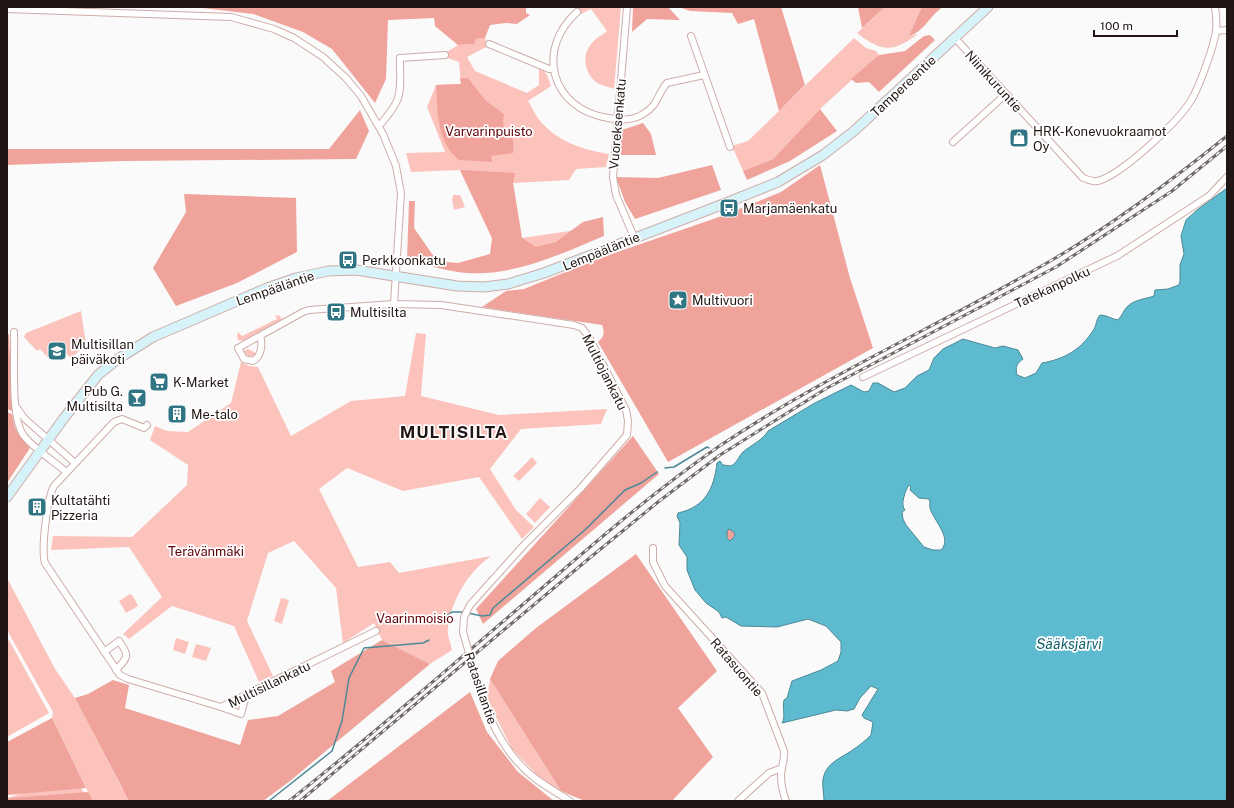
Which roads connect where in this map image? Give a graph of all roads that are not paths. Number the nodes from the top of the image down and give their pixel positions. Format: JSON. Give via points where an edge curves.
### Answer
{"nodes":[{"id":1,"x":627,"y":7,"type":"edge"},
{"id":2,"x":988,"y":7,"type":"edge"},
{"id":3,"x":1214,"y":7,"type":"edge"},
{"id":4,"x":7,"y":9,"type":"edge"},
{"id":5,"x":577,"y":12,"type":"dead end"},
{"id":6,"x":1227,"y":30,"type":"edge"},
{"id":7,"x":1216,"y":31,"type":"junction"},
{"id":8,"x":691,"y":36,"type":"dead end"},
{"id":9,"x":955,"y":38,"type":"junction"},
{"id":10,"x":489,"y":44,"type":"dead end"},
{"id":11,"x":445,"y":55,"type":"dead end"},
{"id":12,"x":553,"y":69,"type":"junction"},
{"id":13,"x":704,"y":75,"type":"junction"},
{"id":14,"x":1006,"y":94,"type":"junction"},
{"id":15,"x":617,"y":120,"type":"junction"},
{"id":16,"x":378,"y":126,"type":"junction"},
{"id":17,"x":953,"y":142,"type":"dead end"},
{"id":18,"x":730,"y":148,"type":"dead end"},
{"id":19,"x":814,"y":162,"type":"joint"},
{"id":20,"x":1227,"y":177,"type":"edge"},
{"id":21,"x":634,"y":237,"type":"junction"},
{"id":22,"x":396,"y":275,"type":"junction"},
{"id":23,"x":394,"y":304,"type":"junction"},
{"id":24,"x":14,"y":332,"type":"dead end"},
{"id":25,"x":260,"y":336,"type":"junction"},
{"id":26,"x":863,"y":376,"type":"dead end"},
{"id":27,"x":15,"y":404,"type":"junction"},
{"id":28,"x":147,"y":426,"type":"dead end"},
{"id":29,"x":49,"y":440,"type":"junction"},
{"id":30,"x":41,"y":450,"type":"junction"},
{"id":31,"x":75,"y":463,"type":"junction"},
{"id":32,"x":66,"y":472,"type":"junction"},
{"id":33,"x":7,"y":498,"type":"edge"},
{"id":34,"x":653,"y":548,"type":"dead end"},
{"id":35,"x":511,"y":560,"type":"joint"},
{"id":36,"x":376,"y":631,"type":"dead end"},
{"id":37,"x":104,"y":652,"type":"junction"},
{"id":38,"x":116,"y":670,"type":"junction"},
{"id":39,"x":246,"y":695,"type":"junction"},
{"id":40,"x":221,"y":707,"type":"junction"},
{"id":41,"x":782,"y":768,"type":"junction"},
{"id":42,"x":570,"y":801,"type":"edge"},
{"id":43,"x":738,"y":801,"type":"edge"},
{"id":44,"x":786,"y":801,"type":"edge"}],
"edges":[{"from":1,"to":15,"type":"street","name":"Vuoreksenkatu"},
{"from":2,"to":9,"type":"main road","name":"Tampereentie"},
{"from":3,"to":7,"type":"street","name":"Niinikuruntie"},
{"from":4,"to":16,"type":"street","via":[[210,15],[263,25],[294,38],[333,66],[361,96]]},
{"from":5,"to":12,"type":"street","via":[[564,25],[556,41]]},
{"from":6,"to":7,"type":"street"},
{"from":7,"to":14,"type":"street","name":"Niinikuruntie","via":[[1195,92],[1186,108],[1157,138],[1101,180],[1093,182],[1083,178]]},
{"from":8,"to":13,"type":"street"},
{"from":9,"to":14,"type":"street","name":"Niinikuruntie"},
{"from":9,"to":19,"type":"main road","name":"Tampereentie","via":[[854,131]]},
{"from":10,"to":12,"type":"street"},
{"from":11,"to":16,"type":"street","via":[[400,58],[400,96],[394,108]]},
{"from":12,"to":15,"type":"street","via":[[561,89],[575,105],[593,115]]},
{"from":13,"to":15,"type":"street","via":[[667,84],[648,110],[631,119]]},
{"from":13,"to":18,"type":"street"},
{"from":14,"to":17,"type":"street"},
{"from":15,"to":21,"type":"street","name":"Vuoreksenkatu","via":[[613,182]]},
{"from":16,"to":22,"type":"street","via":[[390,148],[400,186]]},
{"from":19,"to":21,"type":"main road","name":"Lempääläntie","via":[[765,187]]},
{"from":20,"to":26,"type":"street","name":"Tatekanpolku","via":[[1209,196],[1117,256]]},
{"from":21,"to":22,"type":"main road","name":"Lempääläntie","via":[[544,273],[496,286],[457,286]]},
{"from":22,"to":23,"type":"street"},
{"from":22,"to":29,"type":"main road","name":"Lempääläntie","via":[[338,270],[296,278],[153,337],[98,375]]},
{"from":23,"to":25,"type":"street","name":"Multiojankatu","via":[[309,310]]},
{"from":23,"to":35,"type":"street","name":"Multiojankatu","via":[[441,304],[582,328],[626,410],[627,434],[580,489]]},
{"from":24,"to":27,"type":"street"},
{"from":25,"to":25,"type":"street","name":"Multiojankatu","via":[[238,348],[244,359],[253,361],[258,358],[262,346]]},
{"from":27,"to":29,"type":"street","via":[[25,419]]},
{"from":27,"to":30,"type":"street","via":[[19,428],[23,435]]},
{"from":28,"to":31,"type":"street","name":"Multisillankatu","via":[[144,428],[119,419]]},
{"from":29,"to":30,"type":"main road","name":"Lempääläntie"},
{"from":29,"to":31,"type":"street"},
{"from":30,"to":32,"type":"street"},
{"from":30,"to":33,"type":"main road","name":"Lempääläntie"},
{"from":31,"to":32,"type":"street","name":"Multisillankatu"},
{"from":32,"to":37,"type":"street","name":"Multisillankatu","via":[[54,486],[50,496],[43,556]]},
{"from":34,"to":41,"type":"street","name":"Ratasuontie","via":[[654,562],[664,586],[762,693],[784,751]]},
{"from":35,"to":42,"type":"street","name":"Ratasillantie","bridge":true,"via":[[470,605],[464,617],[463,632],[492,724],[510,754],[537,779]]},
{"from":36,"to":39,"type":"street","name":"Multisillankatu"},
{"from":37,"to":38,"type":"street","name":"Multisillankatu"},
{"from":37,"to":38,"type":"street","via":[[119,642],[126,651],[126,660]]},
{"from":38,"to":40,"type":"street","name":"Multisillankatu","via":[[128,679]]},
{"from":39,"to":40,"type":"street","name":"Multisillankatu"},
{"from":39,"to":40,"type":"street","via":[[241,714]]},
{"from":41,"to":43,"type":"street","via":[[769,773]]},
{"from":41,"to":44,"type":"street","name":"Ratasuontie","via":[[781,782]]}]}
